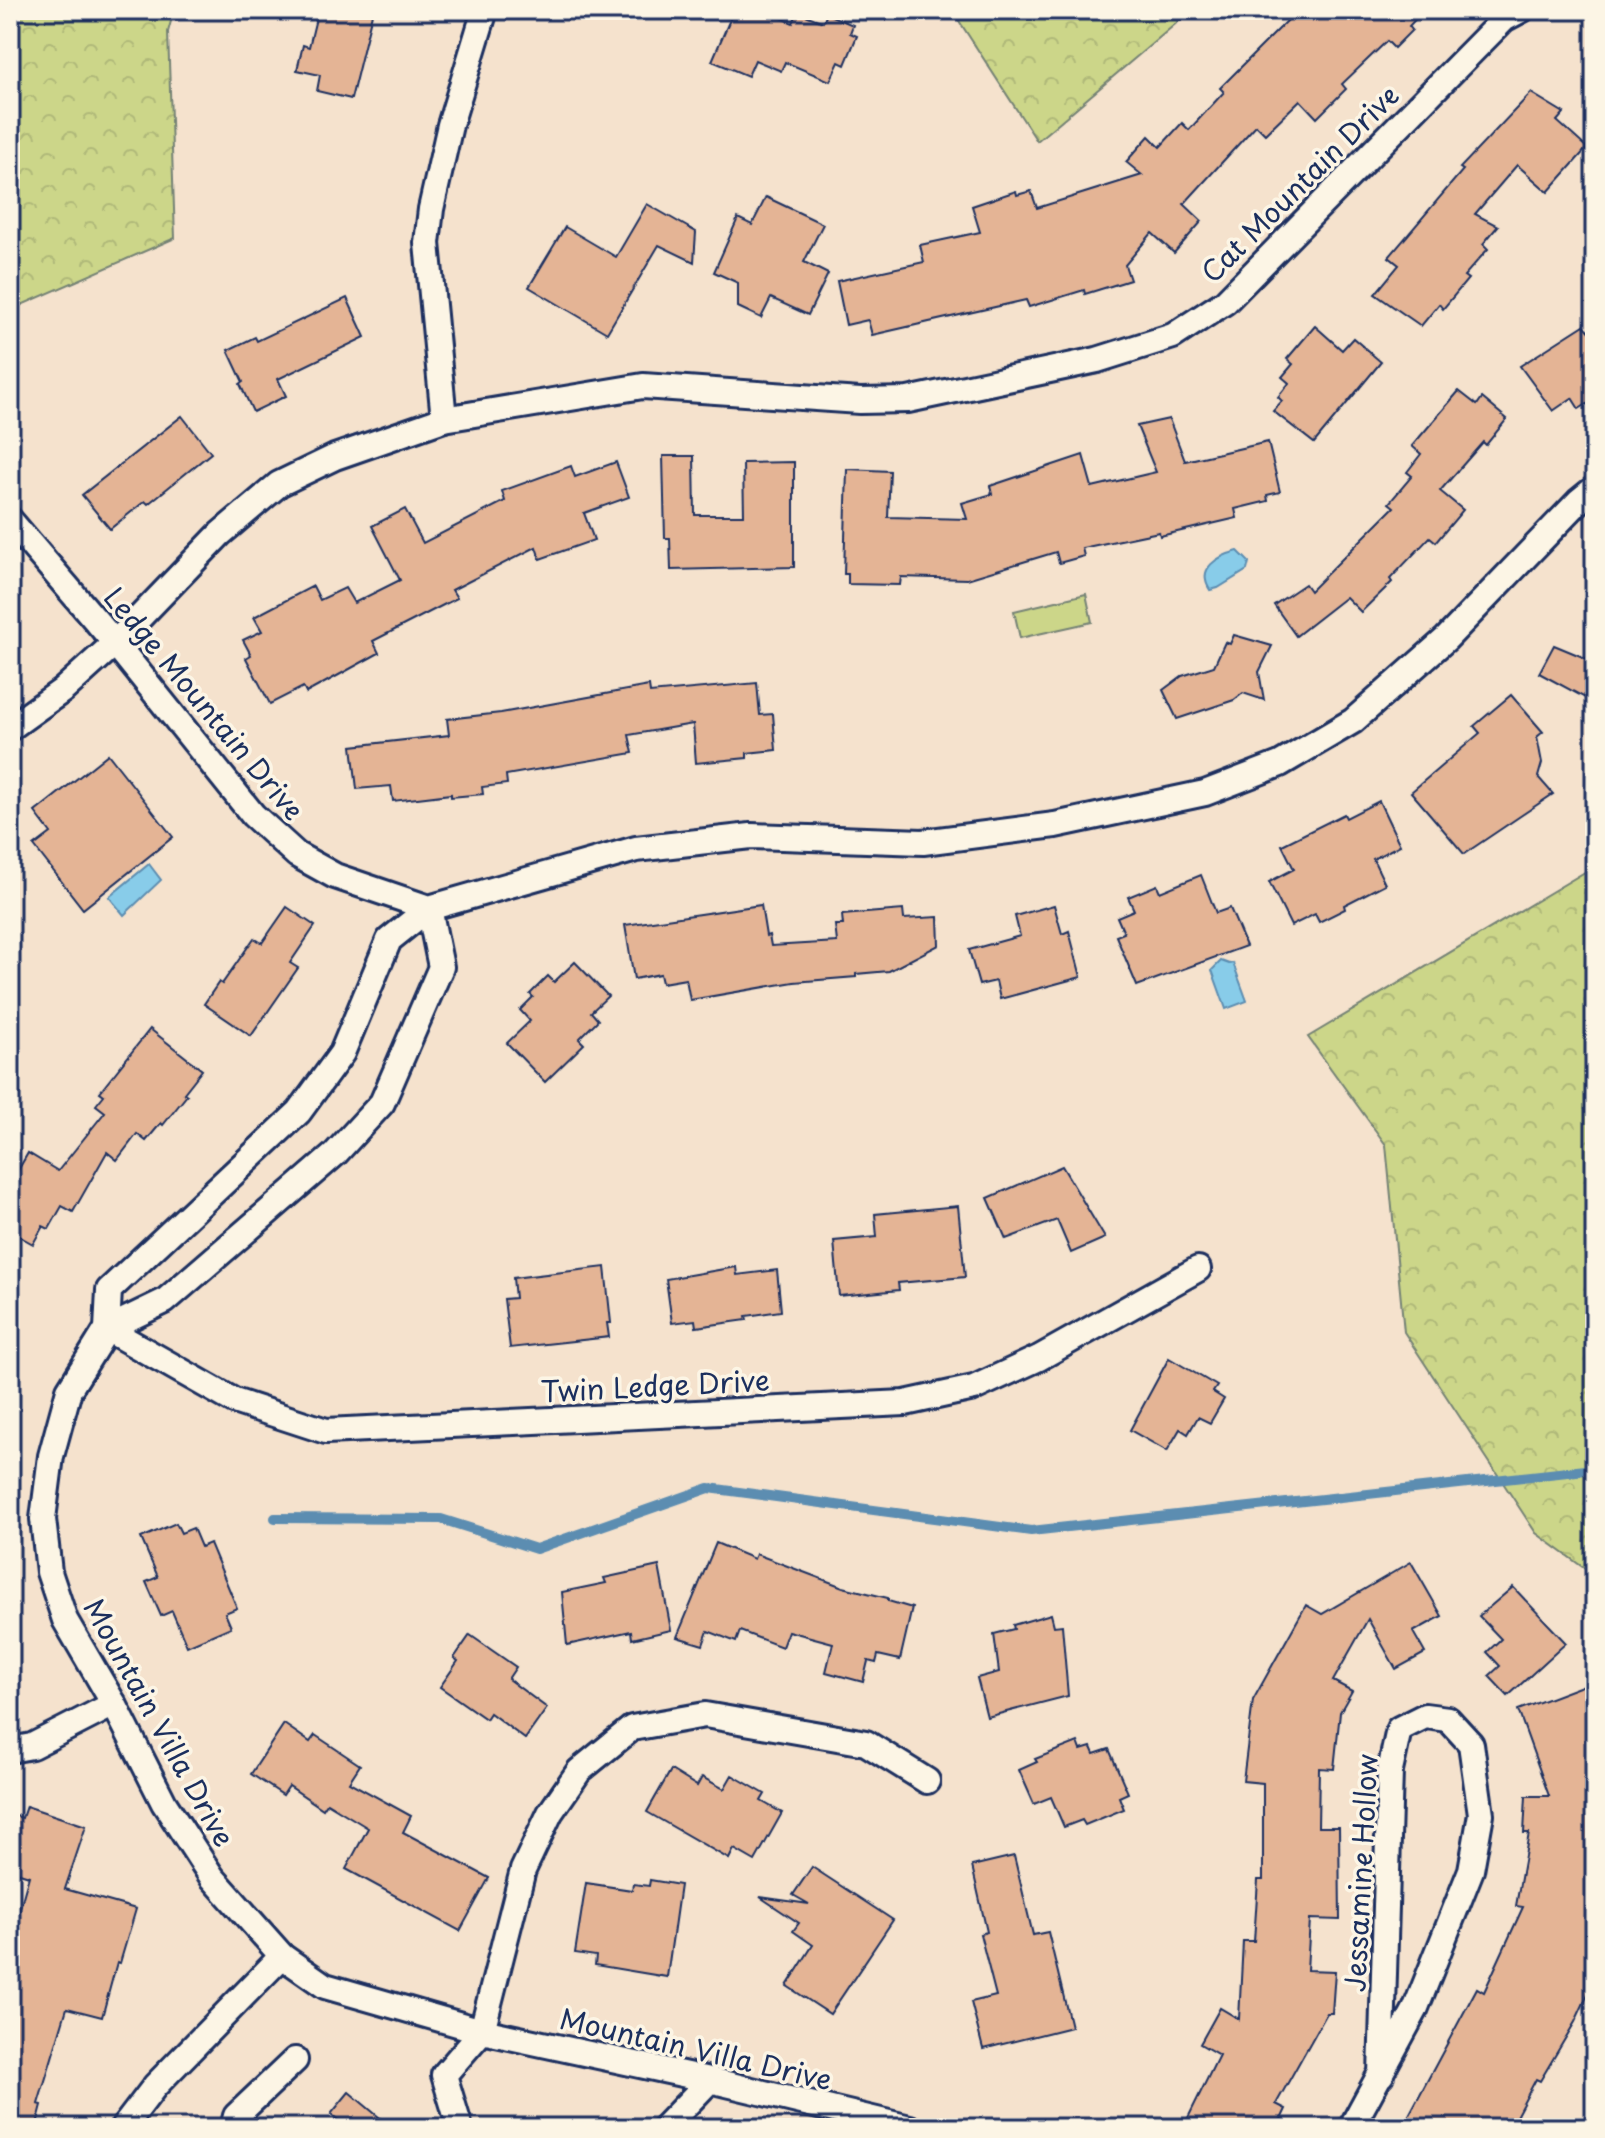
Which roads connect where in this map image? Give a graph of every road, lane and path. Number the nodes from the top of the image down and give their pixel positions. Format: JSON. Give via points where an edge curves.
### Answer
{"nodes":[{"id":1,"x":485,"y":10,"type":"edge"},
{"id":2,"x":1521,"y":10,"type":"edge"},
{"id":3,"x":444,"y":419,"type":"junction"},
{"id":4,"x":1595,"y":488,"type":"edge"},
{"id":5,"x":10,"y":520,"type":"edge"},
{"id":6,"x":115,"y":643,"type":"junction"},
{"id":7,"x":10,"y":728,"type":"edge"},
{"id":8,"x":429,"y":908,"type":"junction"},
{"id":9,"x":1198,"y":1269,"type":"dead end"},
{"id":10,"x":107,"y":1329,"type":"junction"},
{"id":11,"x":114,"y":1704,"type":"junction"},
{"id":12,"x":10,"y":1750,"type":"edge"},
{"id":13,"x":927,"y":1781,"type":"dead end"},
{"id":14,"x":282,"y":1956,"type":"junction"},
{"id":15,"x":482,"y":2031,"type":"junction"},
{"id":16,"x":295,"y":2060,"type":"dead end"},
{"id":17,"x":1381,"y":2075,"type":"junction"},
{"id":18,"x":710,"y":2080,"type":"junction"},
{"id":19,"x":906,"y":2127,"type":"edge"},
{"id":20,"x":123,"y":2128,"type":"edge"},
{"id":21,"x":233,"y":2128,"type":"edge"},
{"id":22,"x":460,"y":2128,"type":"edge"},
{"id":23,"x":664,"y":2128,"type":"edge"},
{"id":24,"x":1351,"y":2128,"type":"edge"}],
"edges":[{"from":1,"to":3,"type":"street","via":[[450,125],[427,243]]},
{"from":2,"to":3,"type":"street","name":"Cat Mountain Drive","via":[[1504,19],[1225,302],[1173,336],[1097,360],[908,400],[643,386]]},
{"from":3,"to":6,"type":"street","name":"Cat Mountain Drive","via":[[335,457],[279,484],[220,534]]},
{"from":4,"to":8,"type":"street","via":[[1446,639],[1353,721],[1280,764],[1205,793],[1055,825],[923,842],[751,836],[636,849]]},
{"from":5,"to":6,"type":"street","name":"Ledge Mountain Drive"},
{"from":6,"to":7,"type":"street","name":"Cat Mountain Drive"},
{"from":6,"to":8,"type":"street","name":"Ledge Mountain Drive","via":[[253,815],[297,855],[335,876]]},
{"from":8,"to":10,"type":"street","name":"Mountain Villa Drive","via":[[389,940],[342,1053],[299,1112],[109,1290]]},
{"from":8,"to":10,"type":"street","via":[[441,967],[382,1103],[335,1154],[165,1301]]},
{"from":9,"to":10,"type":"street","name":"Twin Ledge Drive","via":[[1039,1358],[974,1388],[905,1403],[326,1431],[234,1401]]},
{"from":10,"to":11,"type":"street","name":"Mountain Villa Drive","via":[[69,1390],[51,1456],[43,1519],[49,1572],[65,1620]]},
{"from":11,"to":12,"type":"street","via":[[32,1746]]},
{"from":11,"to":14,"type":"street","name":"Mountain Villa Drive","via":[[164,1803],[212,1877]]},
{"from":13,"to":15,"type":"street","via":[[866,1743],[851,1740],[705,1715],[632,1728],[579,1771],[550,1813],[523,1870]]},
{"from":14,"to":15,"type":"street","name":"Mountain Villa Drive","via":[[325,1986]]},
{"from":14,"to":20,"type":"street","via":[[155,2086]]},
{"from":15,"to":18,"type":"street","name":"Mountain Villa Drive"},
{"from":15,"to":22,"type":"street","via":[[444,2075]]},
{"from":16,"to":21,"type":"street","via":[[236,2116]]},
{"from":17,"to":17,"type":"street","name":"Jessamine Hollow","via":[[1415,2010],[1471,1870],[1481,1814],[1471,1744],[1448,1719],[1425,1716],[1399,1729],[1390,1771]]},
{"from":17,"to":24,"type":"street","name":"Jessamine Hollow"},
{"from":18,"to":19,"type":"street","name":"Mountain Villa Drive"},
{"from":18,"to":23,"type":"street"}]}
